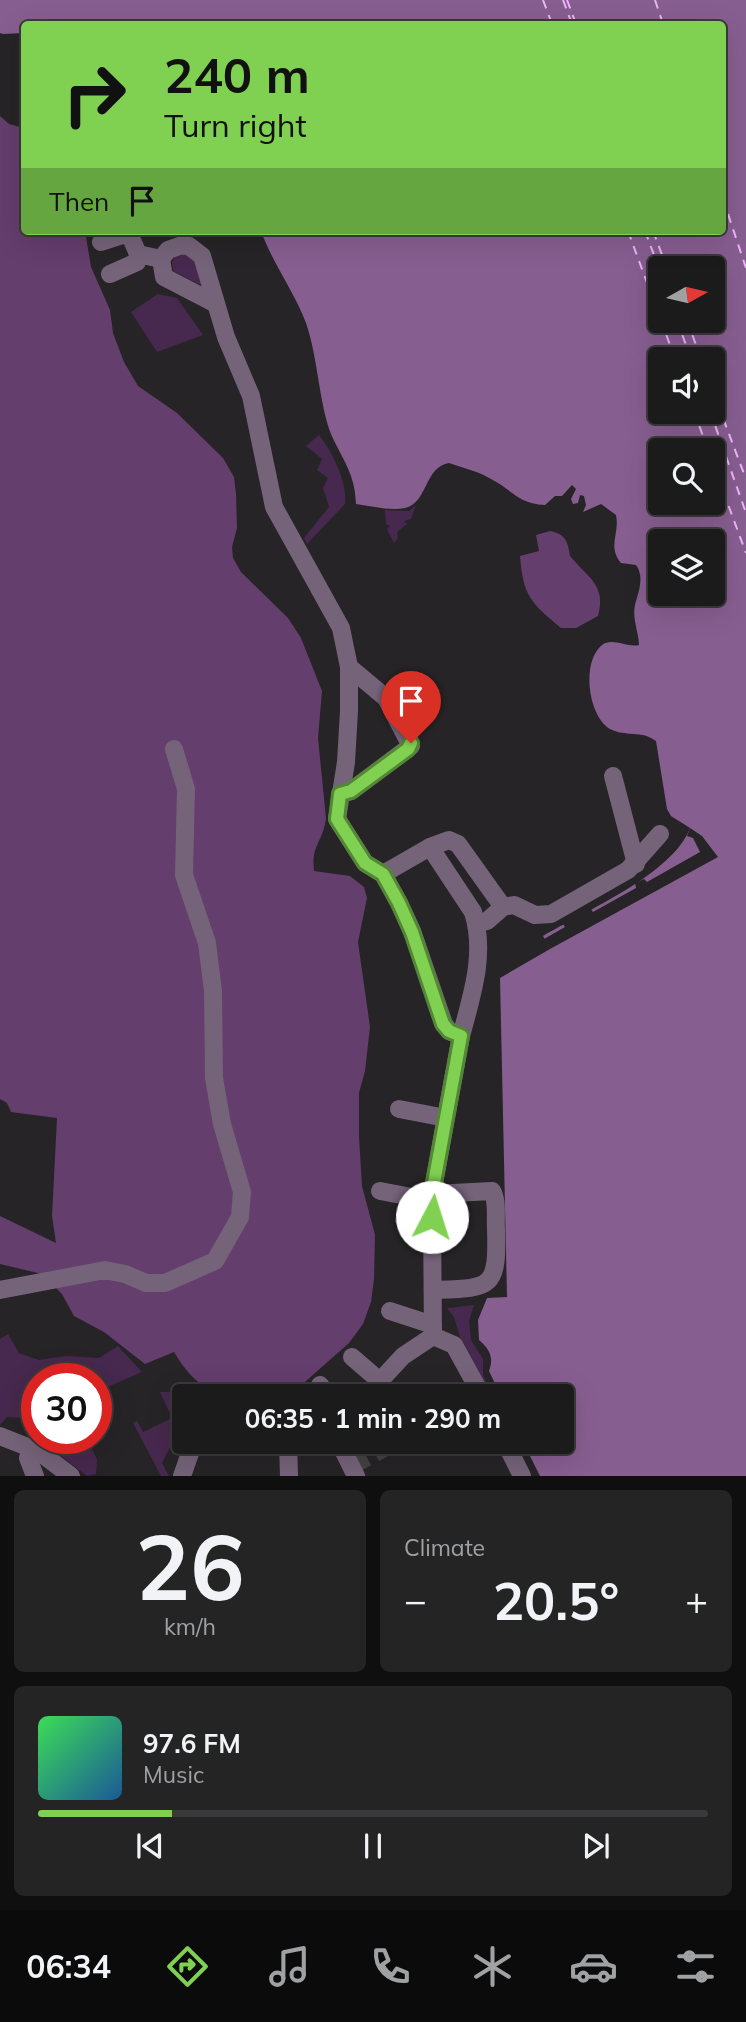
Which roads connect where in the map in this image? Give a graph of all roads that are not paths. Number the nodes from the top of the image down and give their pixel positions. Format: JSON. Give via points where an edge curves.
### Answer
{"nodes":[{"id":1,"x":123,"y":235,"type":"edge"},
{"id":2,"x":130,"y":235,"type":"edge"},
{"id":3,"x":101,"y":242,"type":"dead end"},
{"id":4,"x":138,"y":254,"type":"junction"},
{"id":5,"x":161,"y":259,"type":"junction"},
{"id":6,"x":110,"y":274,"type":"dead end"},
{"id":7,"x":216,"y":304,"type":"junction"},
{"id":8,"x":349,"y":667,"type":"junction"},
{"id":9,"x":174,"y":749,"type":"dead end"},
{"id":10,"x":613,"y":776,"type":"dead end"},
{"id":11,"x":340,"y":794,"type":"junction"},
{"id":12,"x":660,"y":835,"type":"dead end"},
{"id":13,"x":430,"y":847,"type":"junction"},
{"id":14,"x":636,"y":863,"type":"junction"},
{"id":15,"x":383,"y":874,"type":"junction"},
{"id":16,"x":503,"y":907,"type":"junction"},
{"id":17,"x":477,"y":924,"type":"junction"},
{"id":18,"x":461,"y":1036,"type":"junction"},
{"id":19,"x":399,"y":1109,"type":"dead end"},
{"id":20,"x":446,"y":1118,"type":"junction"},
{"id":21,"x":380,"y":1191,"type":"dead end"},
{"id":22,"x":433,"y":1197,"type":"junction"},
{"id":23,"x":0,"y":1290,"type":"edge"},
{"id":24,"x":433,"y":1290,"type":"junction"},
{"id":25,"x":390,"y":1311,"type":"dead end"},
{"id":26,"x":433,"y":1331,"type":"junction"},
{"id":27,"x":352,"y":1357,"type":"dead end"},
{"id":28,"x":381,"y":1382,"type":"joint"},
{"id":29,"x":475,"y":1384,"type":"edge"},
{"id":30,"x":0,"y":1436,"type":"edge"},
{"id":31,"x":21,"y":1444,"type":"edge"},
{"id":32,"x":29,"y":1454,"type":"edge"},
{"id":33,"x":40,"y":1454,"type":"edge"},
{"id":34,"x":190,"y":1454,"type":"edge"},
{"id":35,"x":288,"y":1454,"type":"edge"},
{"id":36,"x":345,"y":1454,"type":"edge"},
{"id":37,"x":511,"y":1454,"type":"edge"},
{"id":38,"x":35,"y":1476,"type":"edge"},
{"id":39,"x":71,"y":1476,"type":"edge"},
{"id":40,"x":182,"y":1476,"type":"edge"},
{"id":41,"x":289,"y":1476,"type":"edge"},
{"id":42,"x":356,"y":1476,"type":"edge"},
{"id":43,"x":522,"y":1476,"type":"edge"}],
"edges":[{"from":1,"to":3,"type":"street"},
{"from":2,"to":4,"type":"street"},
{"from":4,"to":5,"type":"street"},
{"from":4,"to":6,"type":"street","via":[[129,268]]},
{"from":5,"to":7,"type":"street","via":[[170,282]]},
{"from":5,"to":7,"type":"street","via":[[174,246],[195,249],[209,275]]},
{"from":7,"to":8,"type":"street","via":[[256,415],[274,508],[337,618]]},
{"from":8,"to":11,"type":"street","via":[[346,762]]},
{"from":8,"to":11,"type":"street","via":[[386,698],[411,746],[351,791]]},
{"from":9,"to":23,"type":"street","via":[[186,789],[184,875],[207,943],[213,990],[214,1077],[242,1192],[240,1217],[215,1261],[165,1283],[146,1283],[105,1270]]},
{"from":10,"to":14,"type":"street"},
{"from":11,"to":15,"type":"street","via":[[339,826],[365,863]]},
{"from":12,"to":14,"type":"street"},
{"from":13,"to":15,"type":"street"},
{"from":13,"to":16,"type":"street","via":[[449,840],[458,844]]},
{"from":13,"to":17,"type":"street"},
{"from":14,"to":16,"type":"street","via":[[551,914],[535,915],[514,905]]},
{"from":15,"to":18,"type":"street","via":[[412,932],[443,1024]]},
{"from":16,"to":17,"type":"street"},
{"from":17,"to":18,"type":"street","via":[[478,973]]},
{"from":18,"to":20,"type":"street"},
{"from":19,"to":20,"type":"street"},
{"from":20,"to":22,"type":"street"},
{"from":21,"to":22,"type":"street"},
{"from":22,"to":24,"type":"street"},
{"from":22,"to":24,"type":"street","via":[[492,1191],[496,1251],[494,1274],[485,1284]]},
{"from":24,"to":26,"type":"street"},
{"from":25,"to":26,"type":"street"},
{"from":26,"to":28,"type":"street"},
{"from":26,"to":29,"type":"street","via":[[454,1345]]},
{"from":27,"to":28,"type":"street"},
{"from":30,"to":31,"type":"street"},
{"from":32,"to":38,"type":"street"},
{"from":33,"to":39,"type":"street"},
{"from":34,"to":40,"type":"street"},
{"from":35,"to":41,"type":"street"},
{"from":36,"to":42,"type":"street"},
{"from":37,"to":43,"type":"street"}]}
